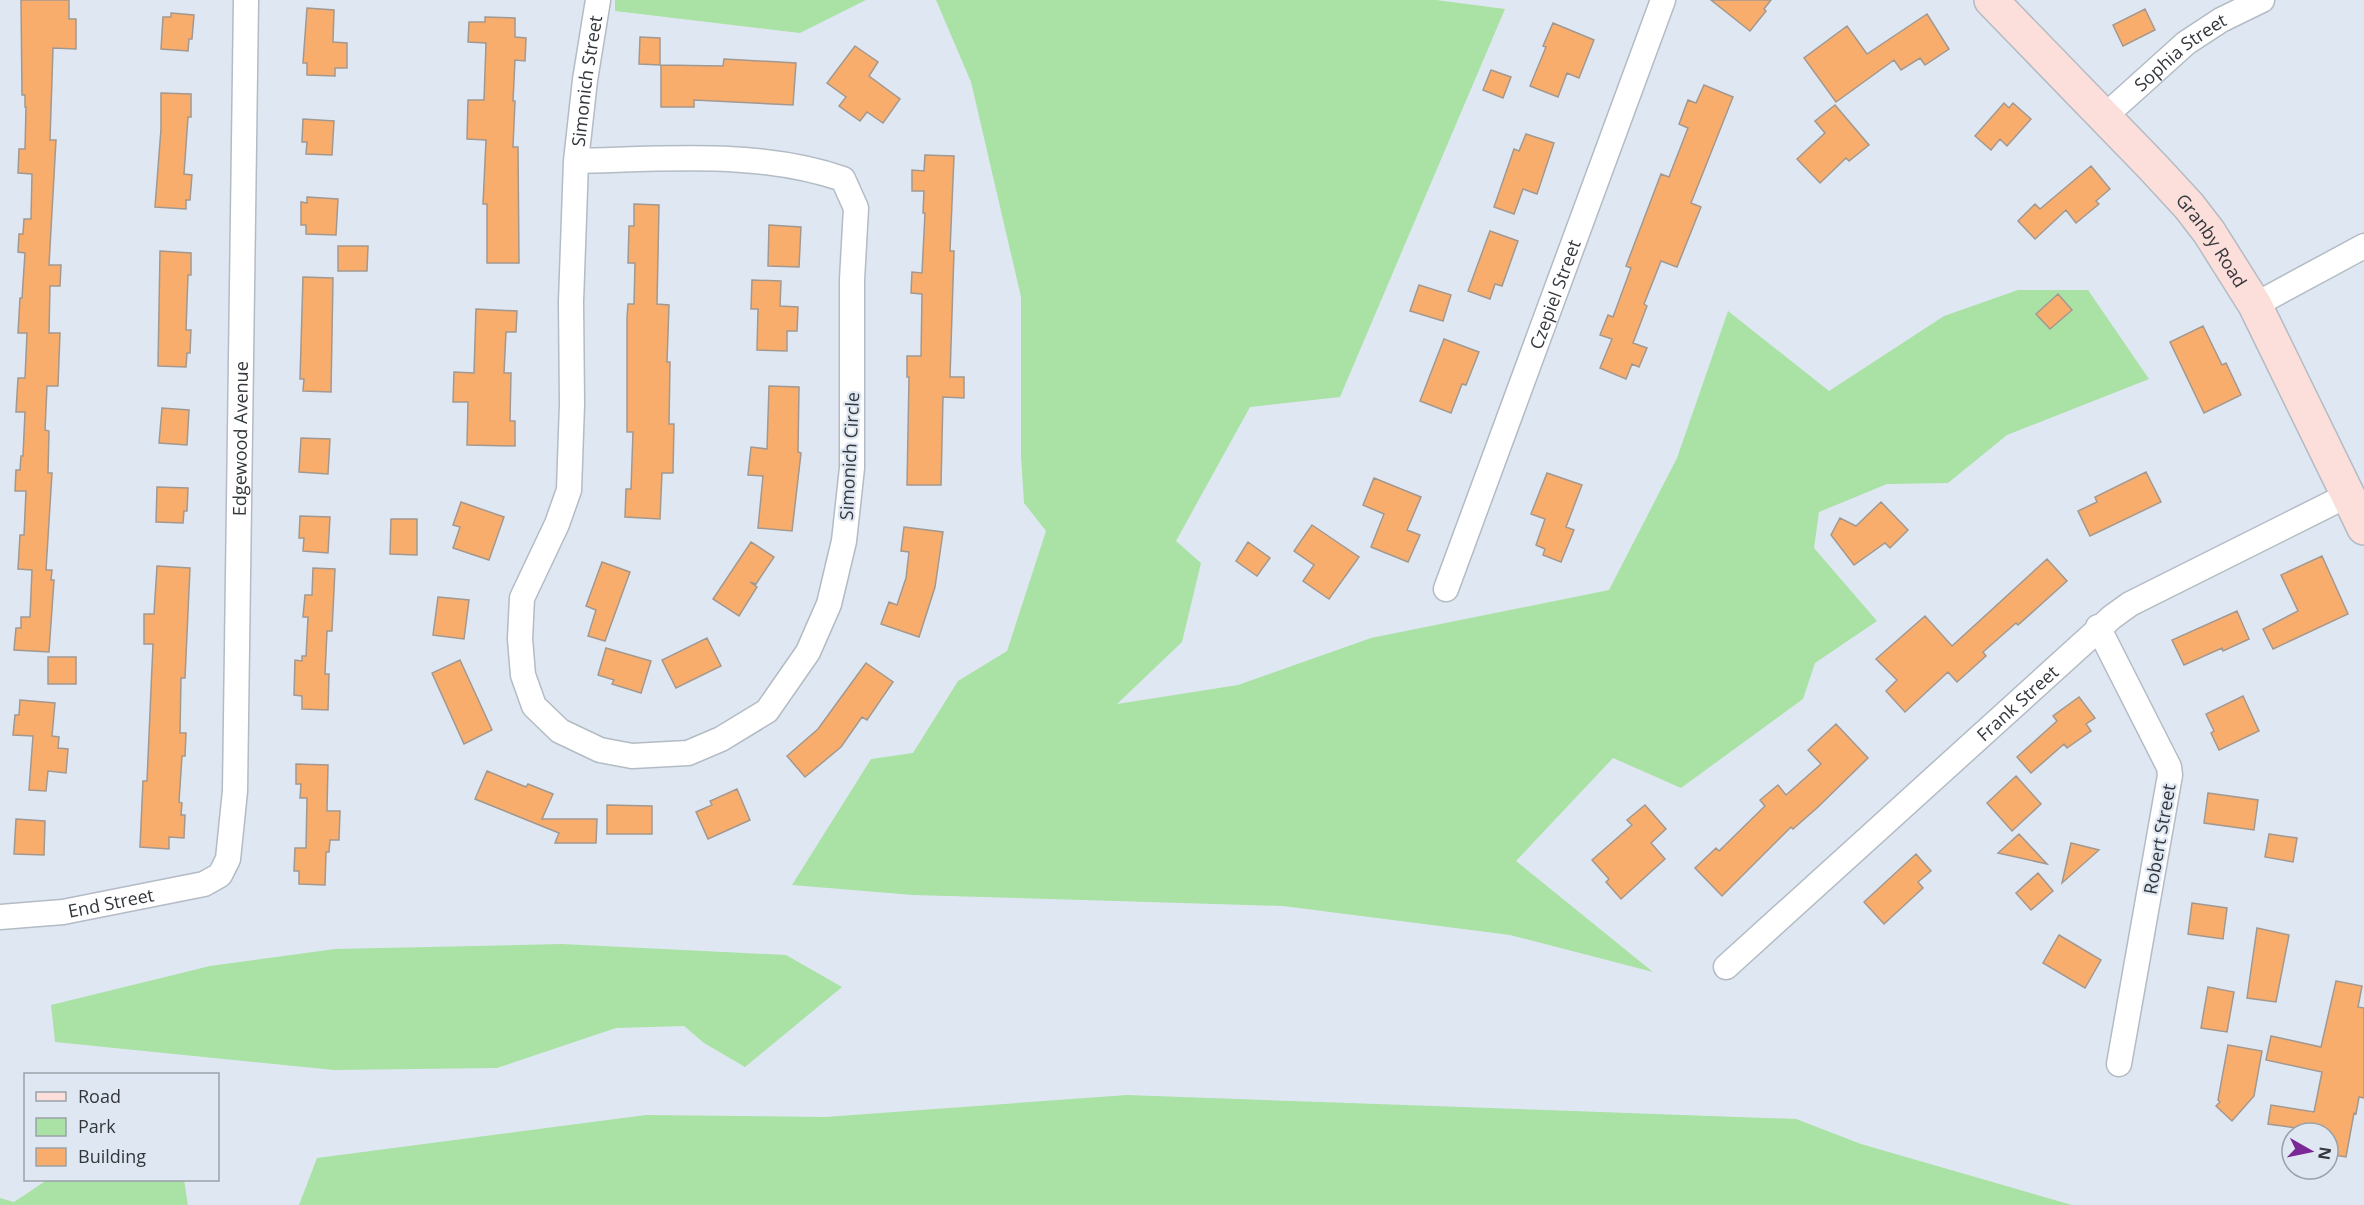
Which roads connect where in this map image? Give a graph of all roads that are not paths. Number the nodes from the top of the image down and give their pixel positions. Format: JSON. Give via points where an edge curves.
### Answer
{"nodes":[{"id":1,"x":246,"y":0,"type":"edge"},
{"id":2,"x":598,"y":0,"type":"edge"},
{"id":3,"x":1663,"y":0,"type":"edge"},
{"id":4,"x":1991,"y":0,"type":"edge"},
{"id":5,"x":2262,"y":0,"type":"edge"},
{"id":6,"x":2105,"y":116,"type":"junction"},
{"id":7,"x":576,"y":161,"type":"junction"},
{"id":8,"x":2364,"y":246,"type":"edge"},
{"id":9,"x":2255,"y":305,"type":"junction"},
{"id":10,"x":2348,"y":495,"type":"junction"},
{"id":11,"x":2364,"y":528,"type":"edge"},
{"id":12,"x":1446,"y":589,"type":"dead end"},
{"id":13,"x":2098,"y":627,"type":"junction"},
{"id":14,"x":220,"y":875,"type":"joint"},
{"id":15,"x":0,"y":917,"type":"edge"},
{"id":16,"x":1726,"y":967,"type":"dead end"},
{"id":17,"x":2119,"y":1064,"type":"dead end"}],
"edges":[{"from":1,"to":14,"type":"street","name":"Edgewood Avenue","via":[[235,791],[228,859]]},
{"from":2,"to":7,"type":"street","name":"Simonich Street"},
{"from":3,"to":12,"type":"street","name":"Czepiel Street"},
{"from":4,"to":6,"type":"main road","name":"Granby Road"},
{"from":5,"to":6,"type":"street","name":"Sophia Street","via":[[2186,43]]},
{"from":6,"to":9,"type":"main road","name":"Granby Road","via":[[2189,206]]},
{"from":7,"to":7,"type":"street","name":"Simonich Circle","via":[[698,158],[817,170],[843,180],[856,208],[852,468],[844,541],[829,604],[808,652],[767,711],[722,739],[688,753],[632,756],[600,750],[560,731],[534,706],[523,675],[522,598],[569,490]]},
{"from":8,"to":9,"type":"street"},
{"from":9,"to":10,"type":"main road","name":"Granby Road"},
{"from":10,"to":11,"type":"main road","name":"Granby Road"},
{"from":10,"to":13,"type":"street","name":"Frank Street","via":[[2130,604]]},
{"from":13,"to":16,"type":"street","name":"Frank Street"},
{"from":13,"to":17,"type":"street","name":"Robert Street","via":[[2170,775]]},
{"from":14,"to":15,"type":"street","name":"End Street","via":[[204,884],[151,896],[63,912]]}]}
